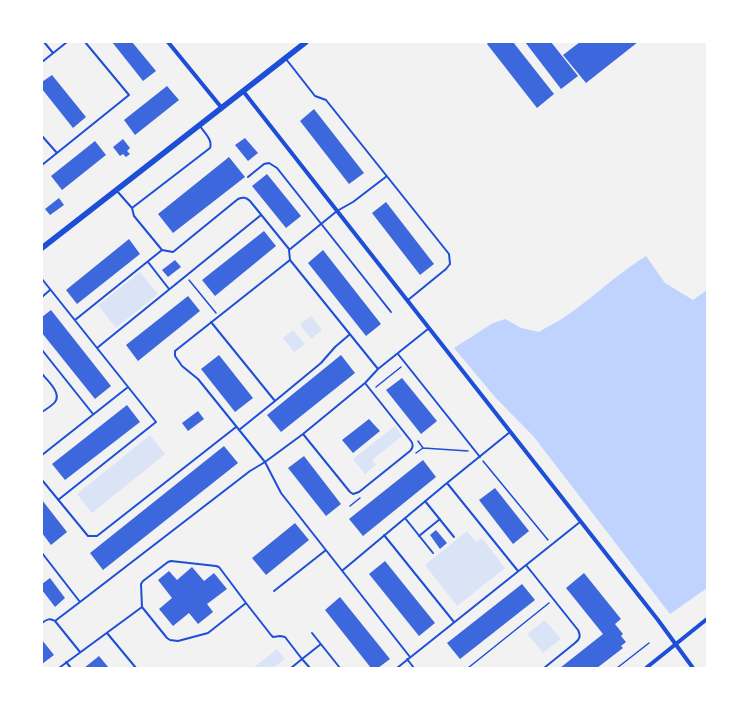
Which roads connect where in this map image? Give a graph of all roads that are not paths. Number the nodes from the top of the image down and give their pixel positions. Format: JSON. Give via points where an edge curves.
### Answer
{"nodes":[{"id":1,"x":44,"y":42,"type":"edge"},
{"id":2,"x":67,"y":42,"type":"edge"},
{"id":3,"x":85,"y":42,"type":"edge"},
{"id":4,"x":168,"y":42,"type":"edge"},
{"id":5,"x":303,"y":43,"type":"edge"},
{"id":6,"x":53,"y":53,"type":"junction"},
{"id":7,"x":285,"y":59,"type":"junction"},
{"id":8,"x":42,"y":62,"type":"edge"},
{"id":9,"x":243,"y":91,"type":"junction"},
{"id":10,"x":222,"y":107,"type":"junction"},
{"id":11,"x":199,"y":125,"type":"junction"},
{"id":12,"x":42,"y":136,"type":"edge"},
{"id":13,"x":57,"y":154,"type":"junction"},
{"id":14,"x":42,"y":165,"type":"edge"},
{"id":15,"x":387,"y":176,"type":"junction"},
{"id":16,"x":248,"y":177,"type":"dead end"},
{"id":17,"x":116,"y":190,"type":"junction"},
{"id":18,"x":132,"y":208,"type":"junction"},
{"id":19,"x":337,"y":211,"type":"junction"},
{"id":20,"x":261,"y":214,"type":"junction"},
{"id":21,"x":321,"y":224,"type":"junction"},
{"id":22,"x":42,"y":248,"type":"edge"},
{"id":23,"x":162,"y":250,"type":"junction"},
{"id":24,"x":289,"y":250,"type":"junction"},
{"id":25,"x":290,"y":260,"type":"junction"},
{"id":26,"x":148,"y":262,"type":"junction"},
{"id":27,"x":42,"y":279,"type":"edge"},
{"id":28,"x":169,"y":289,"type":"junction"},
{"id":29,"x":50,"y":290,"type":"junction"},
{"id":30,"x":42,"y":297,"type":"edge"},
{"id":31,"x":408,"y":300,"type":"junction"},
{"id":32,"x":391,"y":312,"type":"dead end"},
{"id":33,"x":75,"y":320,"type":"junction"},
{"id":34,"x":210,"y":322,"type":"junction"},
{"id":35,"x":429,"y":328,"type":"junction"},
{"id":36,"x":350,"y":334,"type":"junction"},
{"id":37,"x":97,"y":348,"type":"junction"},
{"id":38,"x":42,"y":350,"type":"edge"},
{"id":39,"x":398,"y":354,"type":"junction"},
{"id":40,"x":378,"y":369,"type":"junction"},
{"id":41,"x":42,"y":374,"type":"edge"},
{"id":42,"x":364,"y":383,"type":"junction"},
{"id":43,"x":128,"y":387,"type":"junction"},
{"id":44,"x":275,"y":401,"type":"junction"},
{"id":45,"x":42,"y":412,"type":"edge"},
{"id":46,"x":93,"y":414,"type":"junction"},
{"id":47,"x":236,"y":427,"type":"junction"},
{"id":48,"x":239,"y":430,"type":"junction"},
{"id":49,"x":510,"y":431,"type":"junction"},
{"id":50,"x":303,"y":434,"type":"junction"},
{"id":51,"x":42,"y":455,"type":"edge"},
{"id":52,"x":480,"y":456,"type":"junction"},
{"id":53,"x":265,"y":462,"type":"junction"},
{"id":54,"x":42,"y":480,"type":"edge"},
{"id":55,"x":447,"y":483,"type":"junction"},
{"id":56,"x":58,"y":500,"type":"junction"},
{"id":57,"x":425,"y":501,"type":"junction"},
{"id":58,"x":405,"y":518,"type":"junction"},
{"id":59,"x":440,"y":519,"type":"junction"},
{"id":60,"x":581,"y":521,"type":"junction"},
{"id":61,"x":384,"y":535,"type":"junction"},
{"id":62,"x":419,"y":536,"type":"junction"},
{"id":63,"x":454,"y":537,"type":"dead end"},
{"id":64,"x":327,"y":549,"type":"junction"},
{"id":65,"x":432,"y":553,"type":"dead end"},
{"id":66,"x":42,"y":554,"type":"edge"},
{"id":67,"x":526,"y":565,"type":"junction"},
{"id":68,"x":342,"y":570,"type":"junction"},
{"id":69,"x":518,"y":571,"type":"junction"},
{"id":70,"x":274,"y":591,"type":"dead end"},
{"id":71,"x":80,"y":602,"type":"junction"},
{"id":72,"x":246,"y":603,"type":"junction"},
{"id":73,"x":142,"y":607,"type":"junction"},
{"id":74,"x":707,"y":620,"type":"edge"},
{"id":75,"x":55,"y":621,"type":"junction"},
{"id":76,"x":454,"y":622,"type":"junction"},
{"id":77,"x":42,"y":623,"type":"edge"},
{"id":78,"x":107,"y":632,"type":"junction"},
{"id":79,"x":312,"y":633,"type":"dead end"},
{"id":80,"x":321,"y":644,"type":"junction"},
{"id":81,"x":676,"y":645,"type":"junction"},
{"id":82,"x":80,"y":652,"type":"junction"},
{"id":83,"x":410,"y":657,"type":"junction"},
{"id":84,"x":302,"y":659,"type":"junction"},
{"id":85,"x":407,"y":660,"type":"junction"},
{"id":86,"x":66,"y":662,"type":"junction"},
{"id":87,"x":59,"y":668,"type":"edge"},
{"id":88,"x":71,"y":668,"type":"edge"},
{"id":89,"x":136,"y":668,"type":"edge"},
{"id":90,"x":291,"y":668,"type":"edge"},
{"id":91,"x":310,"y":668,"type":"edge"},
{"id":92,"x":340,"y":668,"type":"edge"},
{"id":93,"x":397,"y":668,"type":"edge"},
{"id":94,"x":414,"y":668,"type":"edge"},
{"id":95,"x":544,"y":668,"type":"edge"},
{"id":96,"x":646,"y":668,"type":"edge"},
{"id":97,"x":693,"y":668,"type":"edge"}],
"edges":[{"from":1,"to":6,"type":"lane"},
{"from":2,"to":6,"type":"lane"},
{"from":3,"to":13,"type":"lane","via":[[129,95]]},
{"from":4,"to":10,"type":"street"},
{"from":5,"to":7,"type":"street"},
{"from":6,"to":8,"type":"lane"},
{"from":7,"to":9,"type":"street"},
{"from":7,"to":15,"type":"lane","via":[[315,96],[326,100]]},
{"from":9,"to":10,"type":"street"},
{"from":9,"to":19,"type":"street"},
{"from":10,"to":11,"type":"street"},
{"from":11,"to":17,"type":"street"},
{"from":11,"to":18,"type":"lane","via":[[211,141],[210,148]]},
{"from":12,"to":13,"type":"lane"},
{"from":13,"to":14,"type":"lane"},
{"from":15,"to":19,"type":"lane"},
{"from":15,"to":31,"type":"lane","via":[[449,254],[450,259],[446,270]]},
{"from":16,"to":21,"type":"lane","via":[[264,164],[272,164]]},
{"from":17,"to":18,"type":"lane"},
{"from":17,"to":22,"type":"street"},
{"from":18,"to":23,"type":"lane","via":[[134,216]]},
{"from":19,"to":21,"type":"lane"},
{"from":19,"to":31,"type":"street"},
{"from":20,"to":23,"type":"lane","via":[[247,198],[238,199],[173,252]]},
{"from":20,"to":24,"type":"lane"},
{"from":20,"to":28,"type":"lane"},
{"from":21,"to":24,"type":"lane"},
{"from":21,"to":32,"type":"lane"},
{"from":23,"to":26,"type":"lane"},
{"from":24,"to":25,"type":"lane"},
{"from":25,"to":34,"type":"lane"},
{"from":25,"to":36,"type":"lane"},
{"from":26,"to":28,"type":"lane"},
{"from":26,"to":33,"type":"lane"},
{"from":27,"to":29,"type":"lane"},
{"from":28,"to":37,"type":"lane"},
{"from":29,"to":30,"type":"lane"},
{"from":29,"to":33,"type":"lane"},
{"from":31,"to":35,"type":"street"},
{"from":33,"to":37,"type":"lane"},
{"from":34,"to":44,"type":"lane"},
{"from":34,"to":47,"type":"lane","via":[[175,350],[175,356],[182,366],[198,379]]},
{"from":35,"to":39,"type":"lane"},
{"from":35,"to":49,"type":"street"},
{"from":36,"to":40,"type":"lane"},
{"from":36,"to":44,"type":"lane","via":[[321,363]]},
{"from":37,"to":43,"type":"lane"},
{"from":38,"to":46,"type":"lane"},
{"from":39,"to":40,"type":"lane"},
{"from":39,"to":52,"type":"lane"},
{"from":40,"to":42,"type":"lane"},
{"from":41,"to":45,"type":"lane","via":[[57,394],[55,402]]},
{"from":42,"to":50,"type":"lane"},
{"from":42,"to":50,"type":"lane","via":[[411,441],[413,448],[410,451],[359,492],[352,494]]},
{"from":43,"to":46,"type":"lane"},
{"from":43,"to":56,"type":"lane","via":[[156,422]]},
{"from":44,"to":48,"type":"lane"},
{"from":46,"to":51,"type":"lane"},
{"from":47,"to":48,"type":"lane"},
{"from":47,"to":56,"type":"lane","via":[[97,536],[88,536]]},
{"from":48,"to":53,"type":"lane"},
{"from":49,"to":52,"type":"lane"},
{"from":49,"to":60,"type":"street"},
{"from":50,"to":53,"type":"lane"},
{"from":52,"to":55,"type":"lane"},
{"from":53,"to":64,"type":"lane","via":[[281,493]]},
{"from":53,"to":71,"type":"lane"},
{"from":54,"to":56,"type":"lane"},
{"from":55,"to":57,"type":"lane"},
{"from":55,"to":69,"type":"lane"},
{"from":57,"to":58,"type":"lane"},
{"from":57,"to":59,"type":"lane"},
{"from":58,"to":61,"type":"lane"},
{"from":58,"to":62,"type":"lane"},
{"from":59,"to":62,"type":"lane"},
{"from":59,"to":63,"type":"lane"},
{"from":60,"to":67,"type":"lane"},
{"from":60,"to":81,"type":"street"},
{"from":61,"to":68,"type":"lane"},
{"from":61,"to":76,"type":"lane"},
{"from":62,"to":65,"type":"lane"},
{"from":64,"to":68,"type":"lane"},
{"from":64,"to":70,"type":"lane"},
{"from":66,"to":71,"type":"lane"},
{"from":67,"to":69,"type":"lane"},
{"from":67,"to":95,"type":"lane","via":[[580,634],[575,644]]},
{"from":68,"to":83,"type":"lane"},
{"from":69,"to":76,"type":"lane"},
{"from":71,"to":75,"type":"lane"},
{"from":72,"to":73,"type":"lane","via":[[208,633],[178,641],[167,638]]},
{"from":72,"to":73,"type":"lane","via":[[216,566],[172,561],[141,584]]},
{"from":72,"to":84,"type":"lane","via":[[273,637],[286,637]]},
{"from":73,"to":78,"type":"lane"},
{"from":74,"to":81,"type":"street"},
{"from":75,"to":77,"type":"lane","via":[[47,619]]},
{"from":75,"to":82,"type":"lane"},
{"from":76,"to":83,"type":"lane"},
{"from":78,"to":82,"type":"lane"},
{"from":78,"to":89,"type":"lane"},
{"from":79,"to":80,"type":"lane"},
{"from":80,"to":84,"type":"lane"},
{"from":80,"to":92,"type":"lane"},
{"from":81,"to":96,"type":"street"},
{"from":81,"to":97,"type":"street"},
{"from":82,"to":86,"type":"lane"},
{"from":83,"to":85,"type":"lane"},
{"from":84,"to":90,"type":"lane"},
{"from":84,"to":91,"type":"lane"},
{"from":85,"to":93,"type":"lane"},
{"from":85,"to":94,"type":"lane"},
{"from":86,"to":87,"type":"lane"},
{"from":86,"to":88,"type":"lane"}]}
